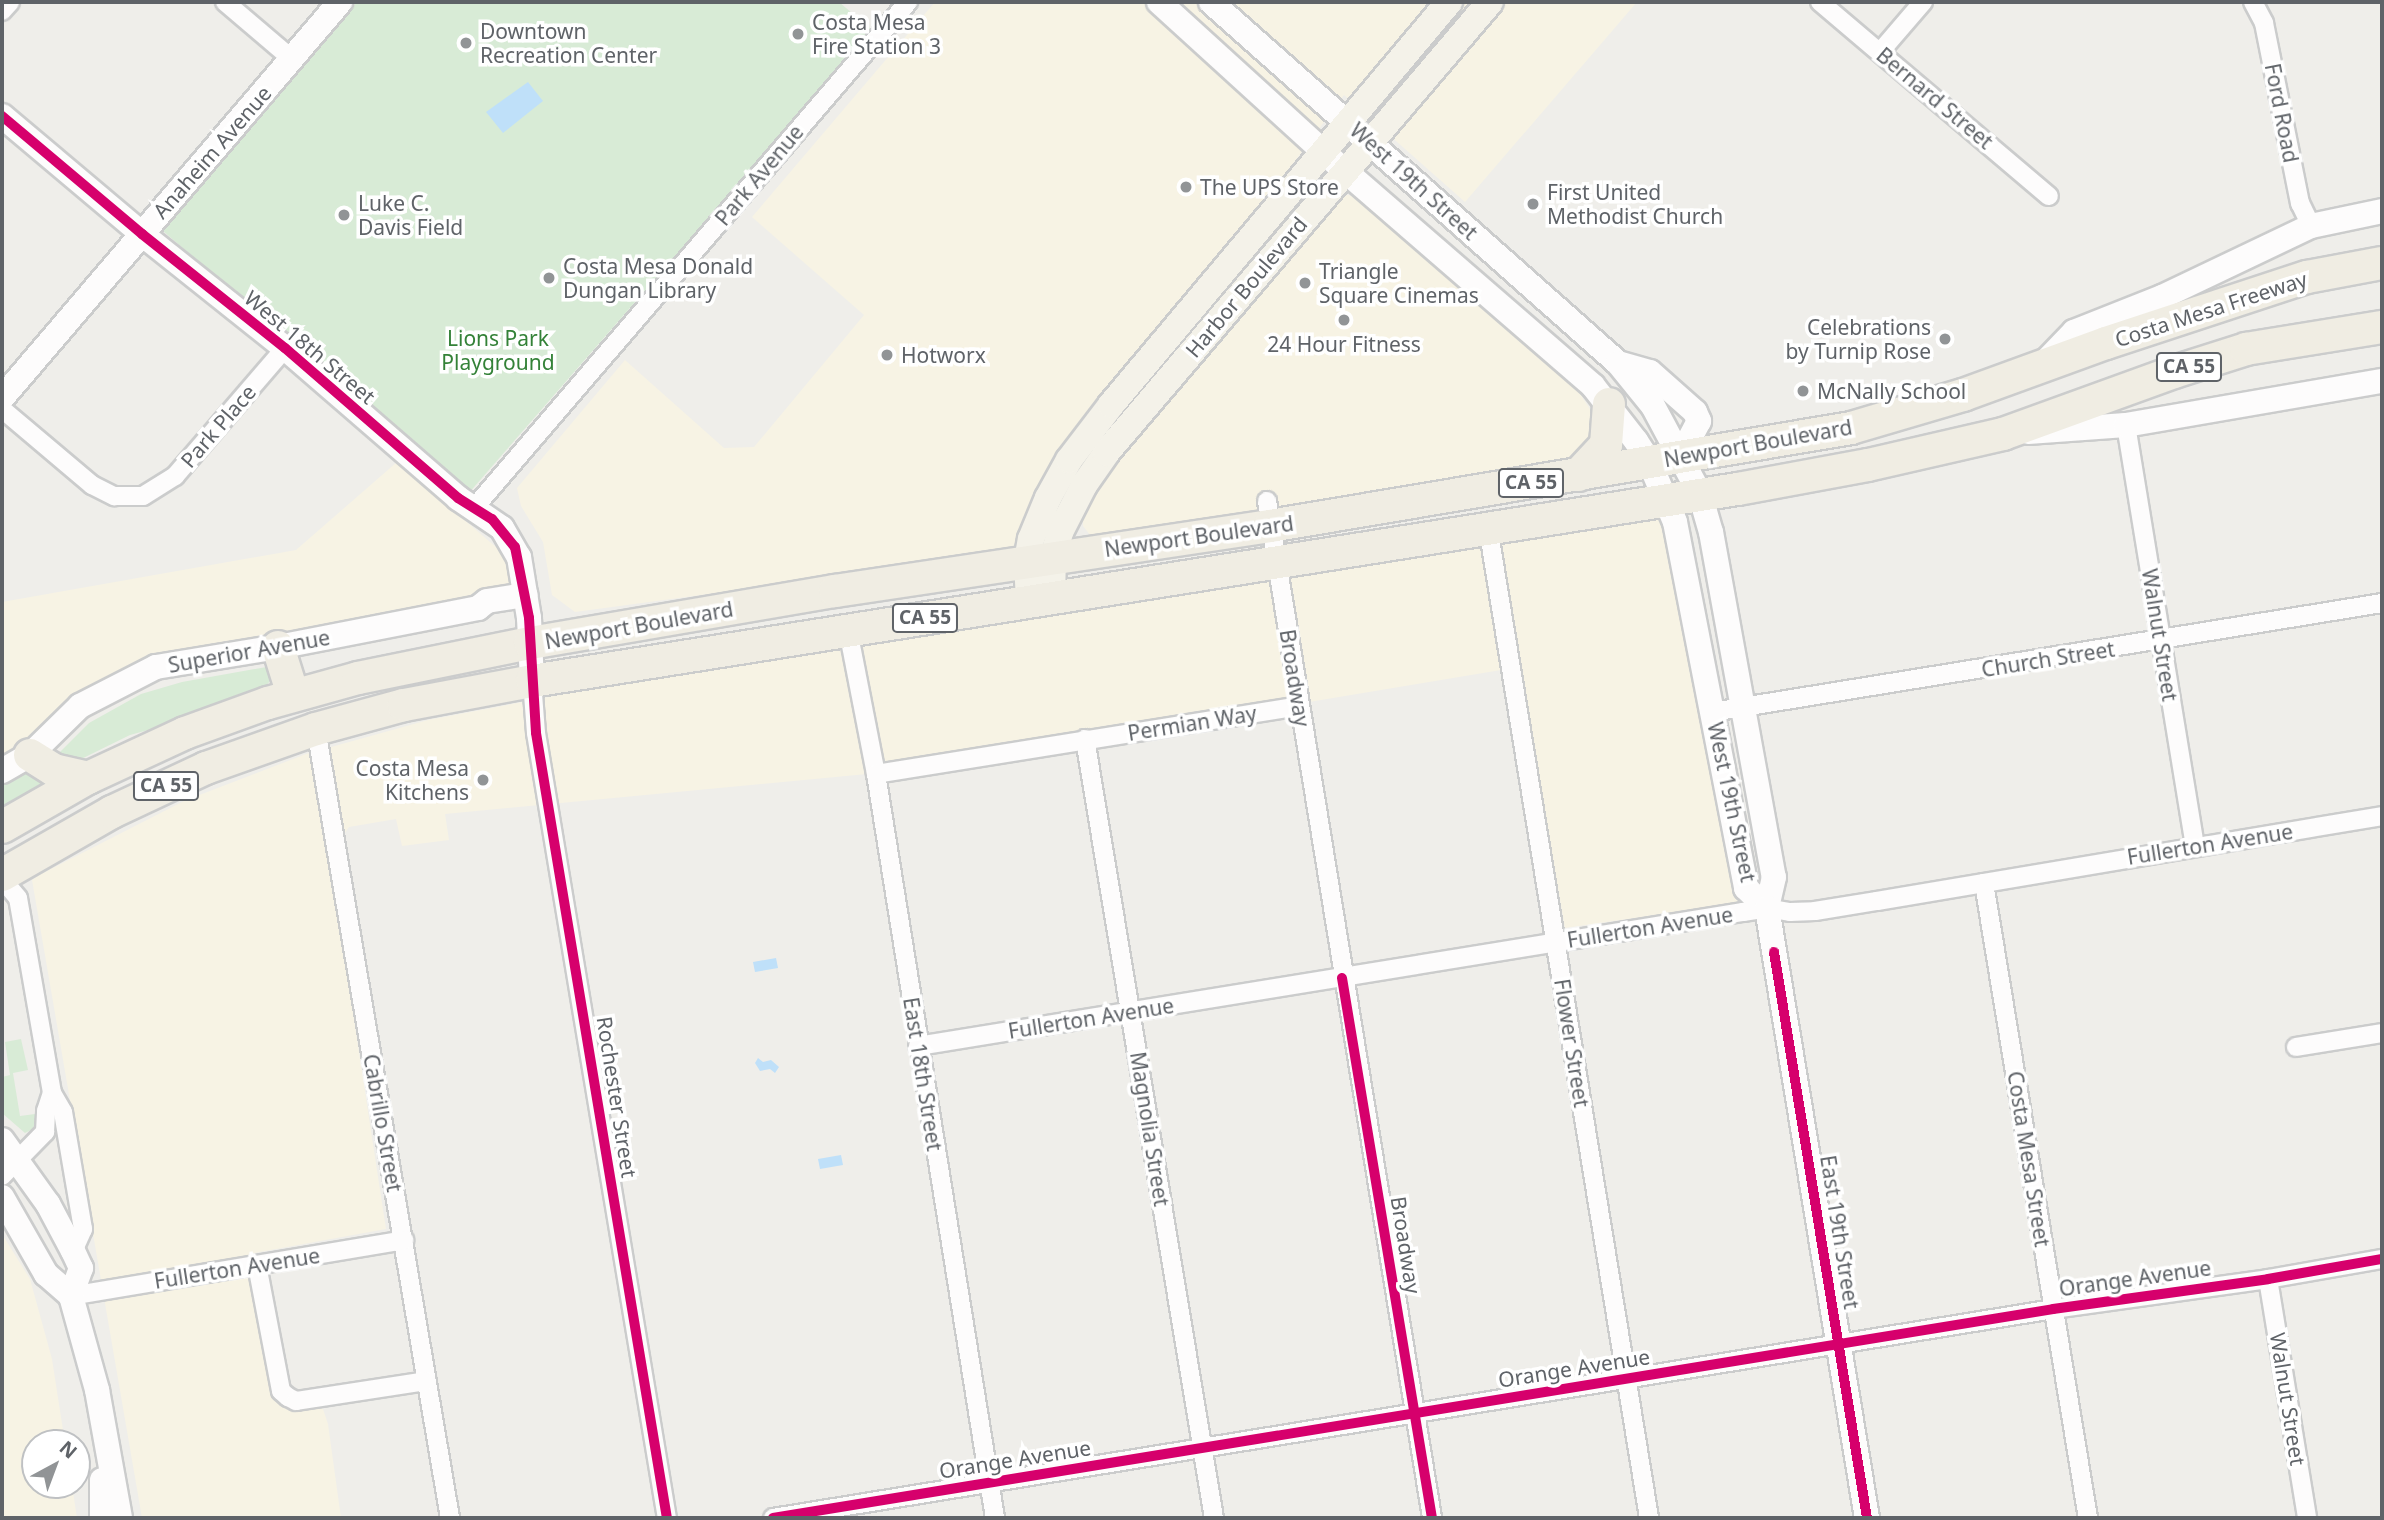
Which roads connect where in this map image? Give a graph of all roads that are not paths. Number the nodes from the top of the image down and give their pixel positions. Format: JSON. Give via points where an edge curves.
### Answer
{"nodes":[{"id":1,"x":10,"y":2,"type":"edge"},
{"id":2,"x":225,"y":2,"type":"edge"},
{"id":3,"x":340,"y":2,"type":"edge"},
{"id":4,"x":908,"y":2,"type":"edge"},
{"id":5,"x":1159,"y":2,"type":"edge"},
{"id":6,"x":1211,"y":2,"type":"edge"},
{"id":7,"x":1449,"y":2,"type":"edge"},
{"id":8,"x":1490,"y":2,"type":"edge"},
{"id":9,"x":1820,"y":2,"type":"edge"},
{"id":10,"x":1923,"y":2,"type":"edge"},
{"id":11,"x":2253,"y":2,"type":"edge"},
{"id":12,"x":2,"y":11,"type":"edge"},
{"id":13,"x":1880,"y":52,"type":"junction"},
{"id":14,"x":292,"y":58,"type":"junction"},
{"id":15,"x":1348,"y":121,"type":"junction"},
{"id":16,"x":6,"y":127,"type":"edge"},
{"id":17,"x":1371,"y":142,"type":"junction"},
{"id":18,"x":1323,"y":151,"type":"junction"},
{"id":19,"x":1345,"y":171,"type":"junction"},
{"id":20,"x":2049,"y":196,"type":"dead end"},
{"id":21,"x":2382,"y":211,"type":"edge"},
{"id":22,"x":2311,"y":226,"type":"junction"},
{"id":23,"x":142,"y":234,"type":"junction"},
{"id":24,"x":2382,"y":263,"type":"edge"},
{"id":25,"x":2382,"y":327,"type":"edge"},
{"id":26,"x":285,"y":348,"type":"junction"},
{"id":27,"x":1618,"y":363,"type":"junction"},
{"id":28,"x":2043,"y":365,"type":"junction"},
{"id":29,"x":2382,"y":382,"type":"edge"},
{"id":30,"x":2,"y":398,"type":"edge"},
{"id":31,"x":1609,"y":404,"type":"junction"},
{"id":32,"x":2,"y":409,"type":"edge"},
{"id":33,"x":2126,"y":425,"type":"junction"},
{"id":34,"x":2003,"y":434,"type":"junction"},
{"id":35,"x":1681,"y":455,"type":"junction"},
{"id":36,"x":1649,"y":461,"type":"junction"},
{"id":37,"x":1578,"y":475,"type":"junction"},
{"id":38,"x":1700,"y":494,"type":"junction"},
{"id":39,"x":1667,"y":499,"type":"junction"},
{"id":40,"x":474,"y":508,"type":"junction"},
{"id":41,"x":1268,"y":513,"type":"junction"},
{"id":42,"x":1488,"y":527,"type":"junction"},
{"id":43,"x":1040,"y":559,"type":"junction"},
{"id":44,"x":1276,"y":561,"type":"junction"},
{"id":45,"x":526,"y":595,"type":"junction"},
{"id":46,"x":1041,"y":599,"type":"junction"},
{"id":47,"x":2382,"y":603,"type":"edge"},
{"id":48,"x":848,"y":630,"type":"junction"},
{"id":49,"x":2160,"y":641,"type":"junction"},
{"id":50,"x":530,"y":643,"type":"junction"},
{"id":51,"x":278,"y":647,"type":"junction"},
{"id":52,"x":532,"y":681,"type":"junction"},
{"id":53,"x":293,"y":695,"type":"junction"},
{"id":54,"x":1300,"y":706,"type":"junction"},
{"id":55,"x":1742,"y":707,"type":"junction"},
{"id":56,"x":1712,"y":712,"type":"junction"},
{"id":57,"x":316,"y":729,"type":"junction"},
{"id":58,"x":1085,"y":740,"type":"junction"},
{"id":59,"x":30,"y":755,"type":"junction"},
{"id":60,"x":2,"y":771,"type":"edge"},
{"id":61,"x":876,"y":774,"type":"junction"},
{"id":62,"x":88,"y":778,"type":"junction"},
{"id":63,"x":2382,"y":816,"type":"edge"},
{"id":64,"x":2,"y":827,"type":"edge"},
{"id":65,"x":2195,"y":845,"type":"junction"},
{"id":66,"x":2,"y":877,"type":"edge"},
{"id":67,"x":1984,"y":883,"type":"junction"},
{"id":68,"x":1767,"y":908,"type":"junction"},
{"id":69,"x":1555,"y":943,"type":"junction"},
{"id":70,"x":1342,"y":978,"type":"junction"},
{"id":71,"x":1131,"y":1011,"type":"junction"},
{"id":72,"x":2382,"y":1033,"type":"edge"},
{"id":73,"x":918,"y":1046,"type":"junction"},
{"id":74,"x":2296,"y":1047,"type":"dead end"},
{"id":75,"x":52,"y":1093,"type":"junction"},
{"id":76,"x":2,"y":1140,"type":"edge"},
{"id":77,"x":10,"y":1168,"type":"edge"},
{"id":78,"x":2,"y":1198,"type":"edge"},
{"id":79,"x":404,"y":1240,"type":"junction"},
{"id":80,"x":73,"y":1251,"type":"junction"},
{"id":81,"x":2382,"y":1259,"type":"edge"},
{"id":82,"x":257,"y":1265,"type":"junction"},
{"id":83,"x":2269,"y":1279,"type":"junction"},
{"id":84,"x":71,"y":1296,"type":"junction"},
{"id":85,"x":2053,"y":1309,"type":"junction"},
{"id":86,"x":1839,"y":1344,"type":"junction"},
{"id":87,"x":1626,"y":1379,"type":"junction"},
{"id":88,"x":426,"y":1381,"type":"junction"},
{"id":89,"x":1415,"y":1414,"type":"junction"},
{"id":90,"x":103,"y":1420,"type":"junction"},
{"id":91,"x":1202,"y":1447,"type":"junction"},
{"id":92,"x":989,"y":1483,"type":"junction"},
{"id":93,"x":102,"y":1518,"type":"edge"},
{"id":94,"x":120,"y":1518,"type":"edge"},
{"id":95,"x":450,"y":1518,"type":"edge"},
{"id":96,"x":667,"y":1518,"type":"edge"},
{"id":97,"x":773,"y":1518,"type":"edge"},
{"id":98,"x":995,"y":1518,"type":"edge"},
{"id":99,"x":1213,"y":1518,"type":"edge"},
{"id":100,"x":1432,"y":1518,"type":"edge"},
{"id":101,"x":1649,"y":1518,"type":"edge"},
{"id":102,"x":1867,"y":1518,"type":"edge"},
{"id":103,"x":2088,"y":1518,"type":"edge"},
{"id":104,"x":2307,"y":1518,"type":"edge"}],
"edges":[{"from":1,"to":12,"type":"street"},
{"from":2,"to":14,"type":"street"},
{"from":3,"to":14,"type":"street","name":"Anaheim Avenue"},
{"from":4,"to":40,"type":"street","name":"Park Avenue"},
{"from":5,"to":18,"type":"street","name":"West 19th Street"},
{"from":6,"to":15,"type":"street","name":"West 19th Street"},
{"from":7,"to":15,"type":"main road","name":"Harbor Boulevard"},
{"from":8,"to":17,"type":"main road","name":"Harbor Boulevard"},
{"from":9,"to":13,"type":"street","name":"Bernard Street"},
{"from":10,"to":13,"type":"street"},
{"from":11,"to":22,"type":"street","name":"Ford Road","via":[[2264,23],[2300,203]]},
{"from":13,"to":20,"type":"street","name":"Bernard Street"},
{"from":14,"to":23,"type":"street","name":"Anaheim Avenue"},
{"from":15,"to":17,"type":"street","name":"West 19th Street"},
{"from":15,"to":18,"type":"main road","name":"Harbor Boulevard"},
{"from":16,"to":23,"type":"street","name":"West 18th Street"},
{"from":17,"to":19,"type":"main road","name":"Harbor Boulevard"},
{"from":17,"to":27,"type":"street","name":"West 19th Street"},
{"from":18,"to":19,"type":"street","name":"West 19th Street"},
{"from":18,"to":43,"type":"main road","name":"Harbor Boulevard","via":[[1089,432],[1035,527]]},
{"from":19,"to":31,"type":"street","name":"West 19th Street"},
{"from":19,"to":43,"type":"main road","name":"Harbor Boulevard","via":[[1107,453]]},
{"from":21,"to":22,"type":"street","name":"Newport Boulevard"},
{"from":22,"to":28,"type":"street","name":"Newport Boulevard","via":[[2162,297],[2074,332]]},
{"from":23,"to":26,"type":"street","name":"West 18th Street"},
{"from":23,"to":30,"type":"street","name":"Anaheim Avenue"},
{"from":24,"to":28,"type":"highway","name":"Costa Mesa Freeway","number":"CA 55","via":[[2307,277]]},
{"from":25,"to":34,"type":"highway","number":"CA 55","via":[[2246,349]]},
{"from":26,"to":32,"type":"street","name":"Park Place","via":[[176,476],[144,496],[114,496],[92,485]]},
{"from":26,"to":40,"type":"street","name":"West 18th Street"},
{"from":27,"to":35,"type":"street","name":"West 19th Street","via":[[1653,406]]},
{"from":27,"to":35,"type":"street","via":[[1650,372],[1695,412],[1699,421]]},
{"from":28,"to":35,"type":"highway","name":"Newport Boulevard","number":"CA 55","via":[[1852,428]]},
{"from":29,"to":33,"type":"street","name":"Newport Boulevard"},
{"from":31,"to":36,"type":"street","name":"West 19th Street"},
{"from":31,"to":37,"type":"highway","via":[[1606,445]]},
{"from":33,"to":34,"type":"street","name":"Newport Boulevard"},
{"from":33,"to":49,"type":"street","name":"Walnut Street"},
{"from":34,"to":38,"type":"highway","name":"Newport Boulevard","number":"CA 55","via":[[1868,465]]},
{"from":35,"to":36,"type":"highway","name":"Newport Boulevard","number":"CA 55"},
{"from":35,"to":38,"type":"street","name":"West 19th Street"},
{"from":36,"to":37,"type":"highway","name":"Newport Boulevard","number":"CA 55"},
{"from":36,"to":39,"type":"street","name":"West 19th Street"},
{"from":37,"to":41,"type":"highway","name":"Newport Boulevard","number":"CA 55"},
{"from":38,"to":39,"type":"highway","name":"Newport Boulevard","number":"CA 55"},
{"from":38,"to":55,"type":"street","name":"West 19th Street","via":[[1712,532]]},
{"from":39,"to":42,"type":"highway","name":"Newport Boulevard","number":"CA 55"},
{"from":39,"to":56,"type":"street","name":"West 19th Street","via":[[1682,551]]},
{"from":40,"to":45,"type":"street","name":"West 18th Street","via":[[511,538]]},
{"from":41,"to":43,"type":"highway","name":"Newport Boulevard","number":"CA 55"},
{"from":41,"to":44,"type":"street","name":"Broadway"},
{"from":42,"to":44,"type":"highway","name":"Newport Boulevard","number":"CA 55"},
{"from":42,"to":69,"type":"street","name":"Flower Street"},
{"from":43,"to":46,"type":"main road","name":"Harbor Boulevard"},
{"from":43,"to":50,"type":"highway","name":"Newport Boulevard","number":"CA 55"},
{"from":44,"to":46,"type":"highway","name":"Newport Boulevard","number":"CA 55"},
{"from":44,"to":54,"type":"street","name":"Broadway"},
{"from":45,"to":50,"type":"street","name":"West 18th Street"},
{"from":45,"to":51,"type":"street","name":"Superior Avenue"},
{"from":46,"to":48,"type":"highway","name":"Newport Boulevard","number":"CA 55"},
{"from":47,"to":49,"type":"street","name":"Church Street"},
{"from":48,"to":52,"type":"highway","name":"Newport Boulevard","number":"CA 55"},
{"from":48,"to":61,"type":"street","name":"East 18th Street"},
{"from":49,"to":55,"type":"street","name":"Church Street"},
{"from":49,"to":65,"type":"street","name":"Walnut Street"},
{"from":50,"to":52,"type":"street","name":"West 18th Street"},
{"from":50,"to":53,"type":"highway","name":"Newport Boulevard","number":"CA 55"},
{"from":51,"to":53,"type":"highway"},
{"from":51,"to":59,"type":"street","name":"Superior Avenue","via":[[156,667],[80,706]]},
{"from":52,"to":57,"type":"highway","name":"Newport Boulevard","number":"CA 55","via":[[404,705]]},
{"from":52,"to":96,"type":"street","name":"Rochester Street","via":[[536,733]]},
{"from":53,"to":62,"type":"highway","name":"Newport Boulevard","number":"CA 55","via":[[185,733]]},
{"from":54,"to":58,"type":"street","name":"Permian Way"},
{"from":54,"to":70,"type":"street","name":"Broadway"},
{"from":55,"to":56,"type":"street","name":"Church Street"},
{"from":55,"to":68,"type":"street","name":"West 19th Street","via":[[1774,877]]},
{"from":56,"to":68,"type":"street","name":"West 19th Street","via":[[1746,888]]},
{"from":57,"to":66,"type":"highway","name":"Newport Boulevard","number":"CA 55","via":[[156,790],[72,832]]},
{"from":57,"to":79,"type":"street","name":"Cabrillo Street"},
{"from":58,"to":61,"type":"street","name":"Permian Way"},
{"from":58,"to":71,"type":"street","name":"Magnolia Street"},
{"from":59,"to":60,"type":"street","name":"Superior Avenue"},
{"from":59,"to":62,"type":"highway","via":[[54,770]]},
{"from":61,"to":73,"type":"street","name":"East 18th Street"},
{"from":62,"to":64,"type":"highway","name":"Newport Boulevard","number":"CA 55"},
{"from":63,"to":65,"type":"street","name":"Fullerton Avenue"},
{"from":65,"to":67,"type":"street","name":"Fullerton Avenue"},
{"from":66,"to":75,"type":"street","via":[[18,898]]},
{"from":67,"to":68,"type":"street","name":"Fullerton Avenue","via":[[1815,911]]},
{"from":67,"to":85,"type":"street","name":"Costa Mesa Street"},
{"from":68,"to":69,"type":"street","name":"Fullerton Avenue"},
{"from":68,"to":86,"type":"street","name":"East 19th Street"},
{"from":69,"to":70,"type":"street","name":"Fullerton Avenue"},
{"from":69,"to":87,"type":"street","name":"Flower Street"},
{"from":70,"to":71,"type":"street","name":"Fullerton Avenue"},
{"from":70,"to":89,"type":"street","name":"Broadway"},
{"from":71,"to":73,"type":"street","name":"Fullerton Avenue"},
{"from":71,"to":91,"type":"street","name":"Magnolia Street"},
{"from":72,"to":74,"type":"street"},
{"from":73,"to":92,"type":"street","name":"East 18th Street"},
{"from":75,"to":77,"type":"street","via":[[45,1132]]},
{"from":75,"to":80,"type":"street","via":[[63,1112],[83,1229]]},
{"from":76,"to":77,"type":"street"},
{"from":77,"to":80,"type":"street","via":[[48,1203]]},
{"from":78,"to":84,"type":"street","via":[[46,1274]]},
{"from":79,"to":82,"type":"street","name":"Fullerton Avenue"},
{"from":79,"to":88,"type":"street","name":"Cabrillo Street"},
{"from":80,"to":84,"type":"street","via":[[81,1268]]},
{"from":81,"to":83,"type":"street","name":"Orange Avenue"},
{"from":82,"to":84,"type":"street","name":"Fullerton Avenue"},
{"from":82,"to":88,"type":"street","via":[[281,1391],[288,1397],[296,1401]]},
{"from":83,"to":85,"type":"street","name":"Orange Avenue"},
{"from":83,"to":104,"type":"street","name":"Walnut Street"},
{"from":84,"to":90,"type":"street"},
{"from":85,"to":86,"type":"street","name":"Orange Avenue"},
{"from":85,"to":103,"type":"street","name":"Costa Mesa Street"},
{"from":86,"to":87,"type":"street","name":"Orange Avenue"},
{"from":86,"to":102,"type":"street","name":"East 19th Street"},
{"from":87,"to":89,"type":"street","name":"Orange Avenue"},
{"from":87,"to":101,"type":"street","name":"Flower Street"},
{"from":88,"to":95,"type":"street","name":"Cabrillo Street"},
{"from":89,"to":91,"type":"street","name":"Orange Avenue"},
{"from":89,"to":100,"type":"street","name":"Broadway"},
{"from":90,"to":93,"type":"street"},
{"from":90,"to":94,"type":"street"},
{"from":91,"to":92,"type":"street","name":"Orange Avenue"},
{"from":91,"to":99,"type":"street","name":"Magnolia Street"},
{"from":92,"to":97,"type":"street","name":"Orange Avenue"},
{"from":92,"to":98,"type":"street","name":"East 18th Street"}]}
